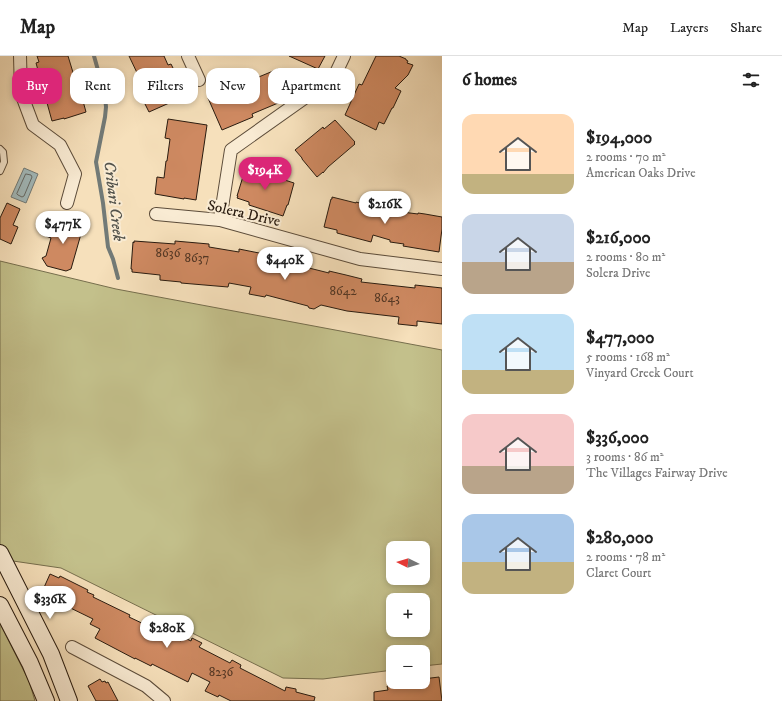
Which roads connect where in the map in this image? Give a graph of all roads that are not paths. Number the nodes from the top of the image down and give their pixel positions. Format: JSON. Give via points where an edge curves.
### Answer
{"nodes":[{"id":1,"x":20,"y":56,"type":"edge"},
{"id":2,"x":188,"y":56,"type":"edge"},
{"id":3,"x":344,"y":56,"type":"edge"},
{"id":4,"x":199,"y":80,"type":"dead end"},
{"id":5,"x":0,"y":149,"type":"edge"},
{"id":6,"x":0,"y":171,"type":"edge"},
{"id":7,"x":67,"y":203,"type":"dead end"},
{"id":8,"x":156,"y":214,"type":"dead end"},
{"id":9,"x":220,"y":220,"type":"junction"},
{"id":10,"x":442,"y":268,"type":"edge"},
{"id":11,"x":0,"y":553,"type":"edge"},
{"id":12,"x":0,"y":606,"type":"edge"},
{"id":13,"x":72,"y":647,"type":"dead end"},
{"id":14,"x":46,"y":701,"type":"edge"},
{"id":15,"x":69,"y":701,"type":"edge"},
{"id":16,"x":164,"y":701,"type":"edge"}],
"edges":[{"from":1,"to":7,"type":"street","via":[[21,93],[33,125],[60,145],[75,174]]},
{"from":2,"to":4,"type":"street"},
{"from":3,"to":9,"type":"street","via":[[334,77],[231,150]]},
{"from":5,"to":6,"type":"lane","via":[[4,162]]},
{"from":8,"to":9,"type":"street","name":"Solera Drive"},
{"from":9,"to":10,"type":"street","name":"Solera Drive","via":[[360,259]]},
{"from":11,"to":15,"type":"street","via":[[51,654]]},
{"from":12,"to":14,"type":"street","via":[[30,663]]},
{"from":13,"to":16,"type":"street","via":[[146,686]]}]}
